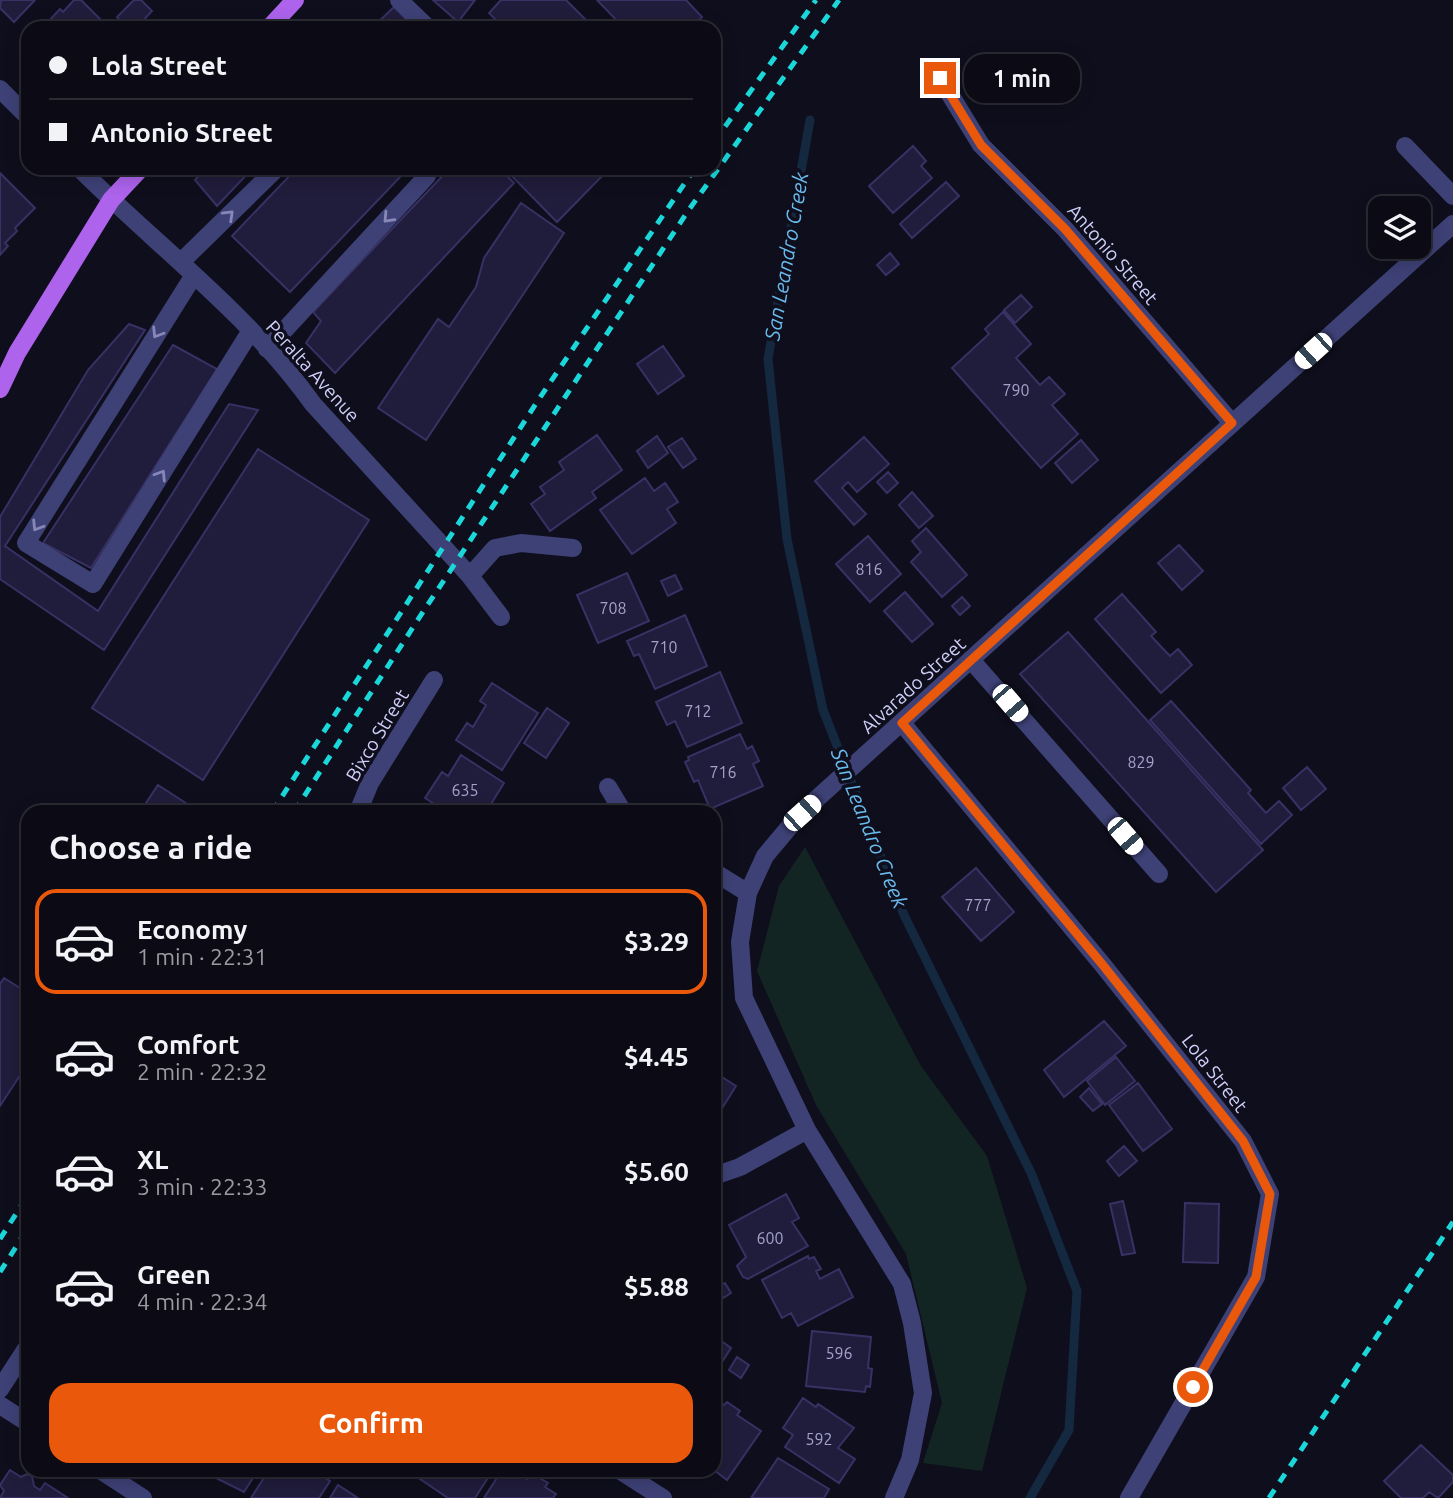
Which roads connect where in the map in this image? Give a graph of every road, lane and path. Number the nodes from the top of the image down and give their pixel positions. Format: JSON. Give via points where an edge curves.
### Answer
{"nodes":[{"id":1,"x":295,"y":0,"type":"edge"},
{"id":2,"x":399,"y":0,"type":"edge"},
{"id":3,"x":276,"y":21,"type":"edge"},
{"id":4,"x":421,"y":21,"type":"edge"},
{"id":5,"x":940,"y":78,"type":"dead end"},
{"id":6,"x":0,"y":89,"type":"edge"},
{"id":7,"x":21,"y":110,"type":"edge"},
{"id":8,"x":1405,"y":146,"type":"dead end"},
{"id":9,"x":86,"y":175,"type":"edge"},
{"id":10,"x":134,"y":175,"type":"edge"},
{"id":11,"x":271,"y":175,"type":"edge"},
{"id":12,"x":426,"y":175,"type":"edge"},
{"id":13,"x":1453,"y":196,"type":"edge"},
{"id":14,"x":111,"y":200,"type":"junction"},
{"id":15,"x":1453,"y":224,"type":"edge"},
{"id":16,"x":187,"y":268,"type":"junction"},
{"id":17,"x":250,"y":332,"type":"junction"},
{"id":18,"x":267,"y":349,"type":"junction"},
{"id":19,"x":0,"y":389,"type":"edge"},
{"id":20,"x":1232,"y":423,"type":"junction"},
{"id":21,"x":573,"y":548,"type":"dead end"},
{"id":22,"x":470,"y":576,"type":"junction"},
{"id":23,"x":501,"y":617,"type":"dead end"},
{"id":24,"x":971,"y":660,"type":"junction"},
{"id":25,"x":434,"y":680,"type":"dead end"},
{"id":26,"x":902,"y":723,"type":"junction"},
{"id":27,"x":608,"y":787,"type":"dead end"},
{"id":28,"x":361,"y":805,"type":"edge"},
{"id":29,"x":619,"y":805,"type":"edge"},
{"id":30,"x":1158,"y":874,"type":"dead end"},
{"id":31,"x":721,"y":876,"type":"edge"},
{"id":32,"x":748,"y":893,"type":"junction"},
{"id":33,"x":807,"y":1130,"type":"junction"},
{"id":34,"x":721,"y":1174,"type":"edge"},
{"id":35,"x":21,"y":1357,"type":"edge"},
{"id":36,"x":0,"y":1390,"type":"edge"},
{"id":37,"x":0,"y":1405,"type":"edge"},
{"id":38,"x":21,"y":1418,"type":"edge"},
{"id":39,"x":111,"y":1477,"type":"edge"},
{"id":40,"x":631,"y":1477,"type":"edge"},
{"id":41,"x":143,"y":1498,"type":"edge"},
{"id":42,"x":663,"y":1498,"type":"edge"},
{"id":43,"x":894,"y":1498,"type":"edge"},
{"id":44,"x":1129,"y":1498,"type":"edge"}],
"edges":[{"from":1,"to":3,"type":"main road"},
{"from":2,"to":4,"type":"street"},
{"from":5,"to":20,"type":"street","name":"Antonio Street","via":[[981,145],[1065,229]]},
{"from":6,"to":7,"type":"street"},
{"from":8,"to":13,"type":"street"},
{"from":9,"to":14,"type":"street","name":"Peralta Avenue"},
{"from":10,"to":14,"type":"main road"},
{"from":16,"to":11,"type":"street","one_way":true},
{"from":12,"to":18,"type":"street","one_way":true},
{"from":14,"to":16,"type":"street","name":"Peralta Avenue"},
{"from":14,"to":19,"type":"main road","via":[[17,353]]},
{"from":15,"to":20,"type":"street","name":"Alvarado Street"},
{"from":16,"to":17,"type":"street","name":"Peralta Avenue"},
{"from":16,"to":17,"type":"street","one_way":true,"via":[[26,543],[93,584]]},
{"from":17,"to":18,"type":"street","name":"Peralta Avenue"},
{"from":18,"to":22,"type":"street","name":"Peralta Avenue"},
{"from":20,"to":24,"type":"street","name":"Alvarado Street"},
{"from":21,"to":22,"type":"street","via":[[521,543],[495,548]]},
{"from":22,"to":23,"type":"street","name":"Peralta Avenue"},
{"from":24,"to":26,"type":"street","name":"Alvarado Street"},
{"from":24,"to":30,"type":"street"},
{"from":25,"to":28,"type":"street","name":"Bixco Street"},
{"from":26,"to":32,"type":"street","name":"Alvarado Street","via":[[802,813],[765,856]]},
{"from":26,"to":44,"type":"street","name":"Lola Street","via":[[1243,1141],[1270,1194],[1256,1277]]},
{"from":27,"to":29,"type":"street"},
{"from":31,"to":32,"type":"street"},
{"from":32,"to":33,"type":"street","name":"Alvarado Street","via":[[740,942],[744,998]]},
{"from":33,"to":34,"type":"street"},
{"from":33,"to":43,"type":"street","name":"Alvarado Street","via":[[902,1284],[912,1322],[923,1393],[910,1460]]},
{"from":35,"to":36,"type":"street"},
{"from":37,"to":38,"type":"street"},
{"from":39,"to":41,"type":"street"},
{"from":40,"to":42,"type":"street"}]}
